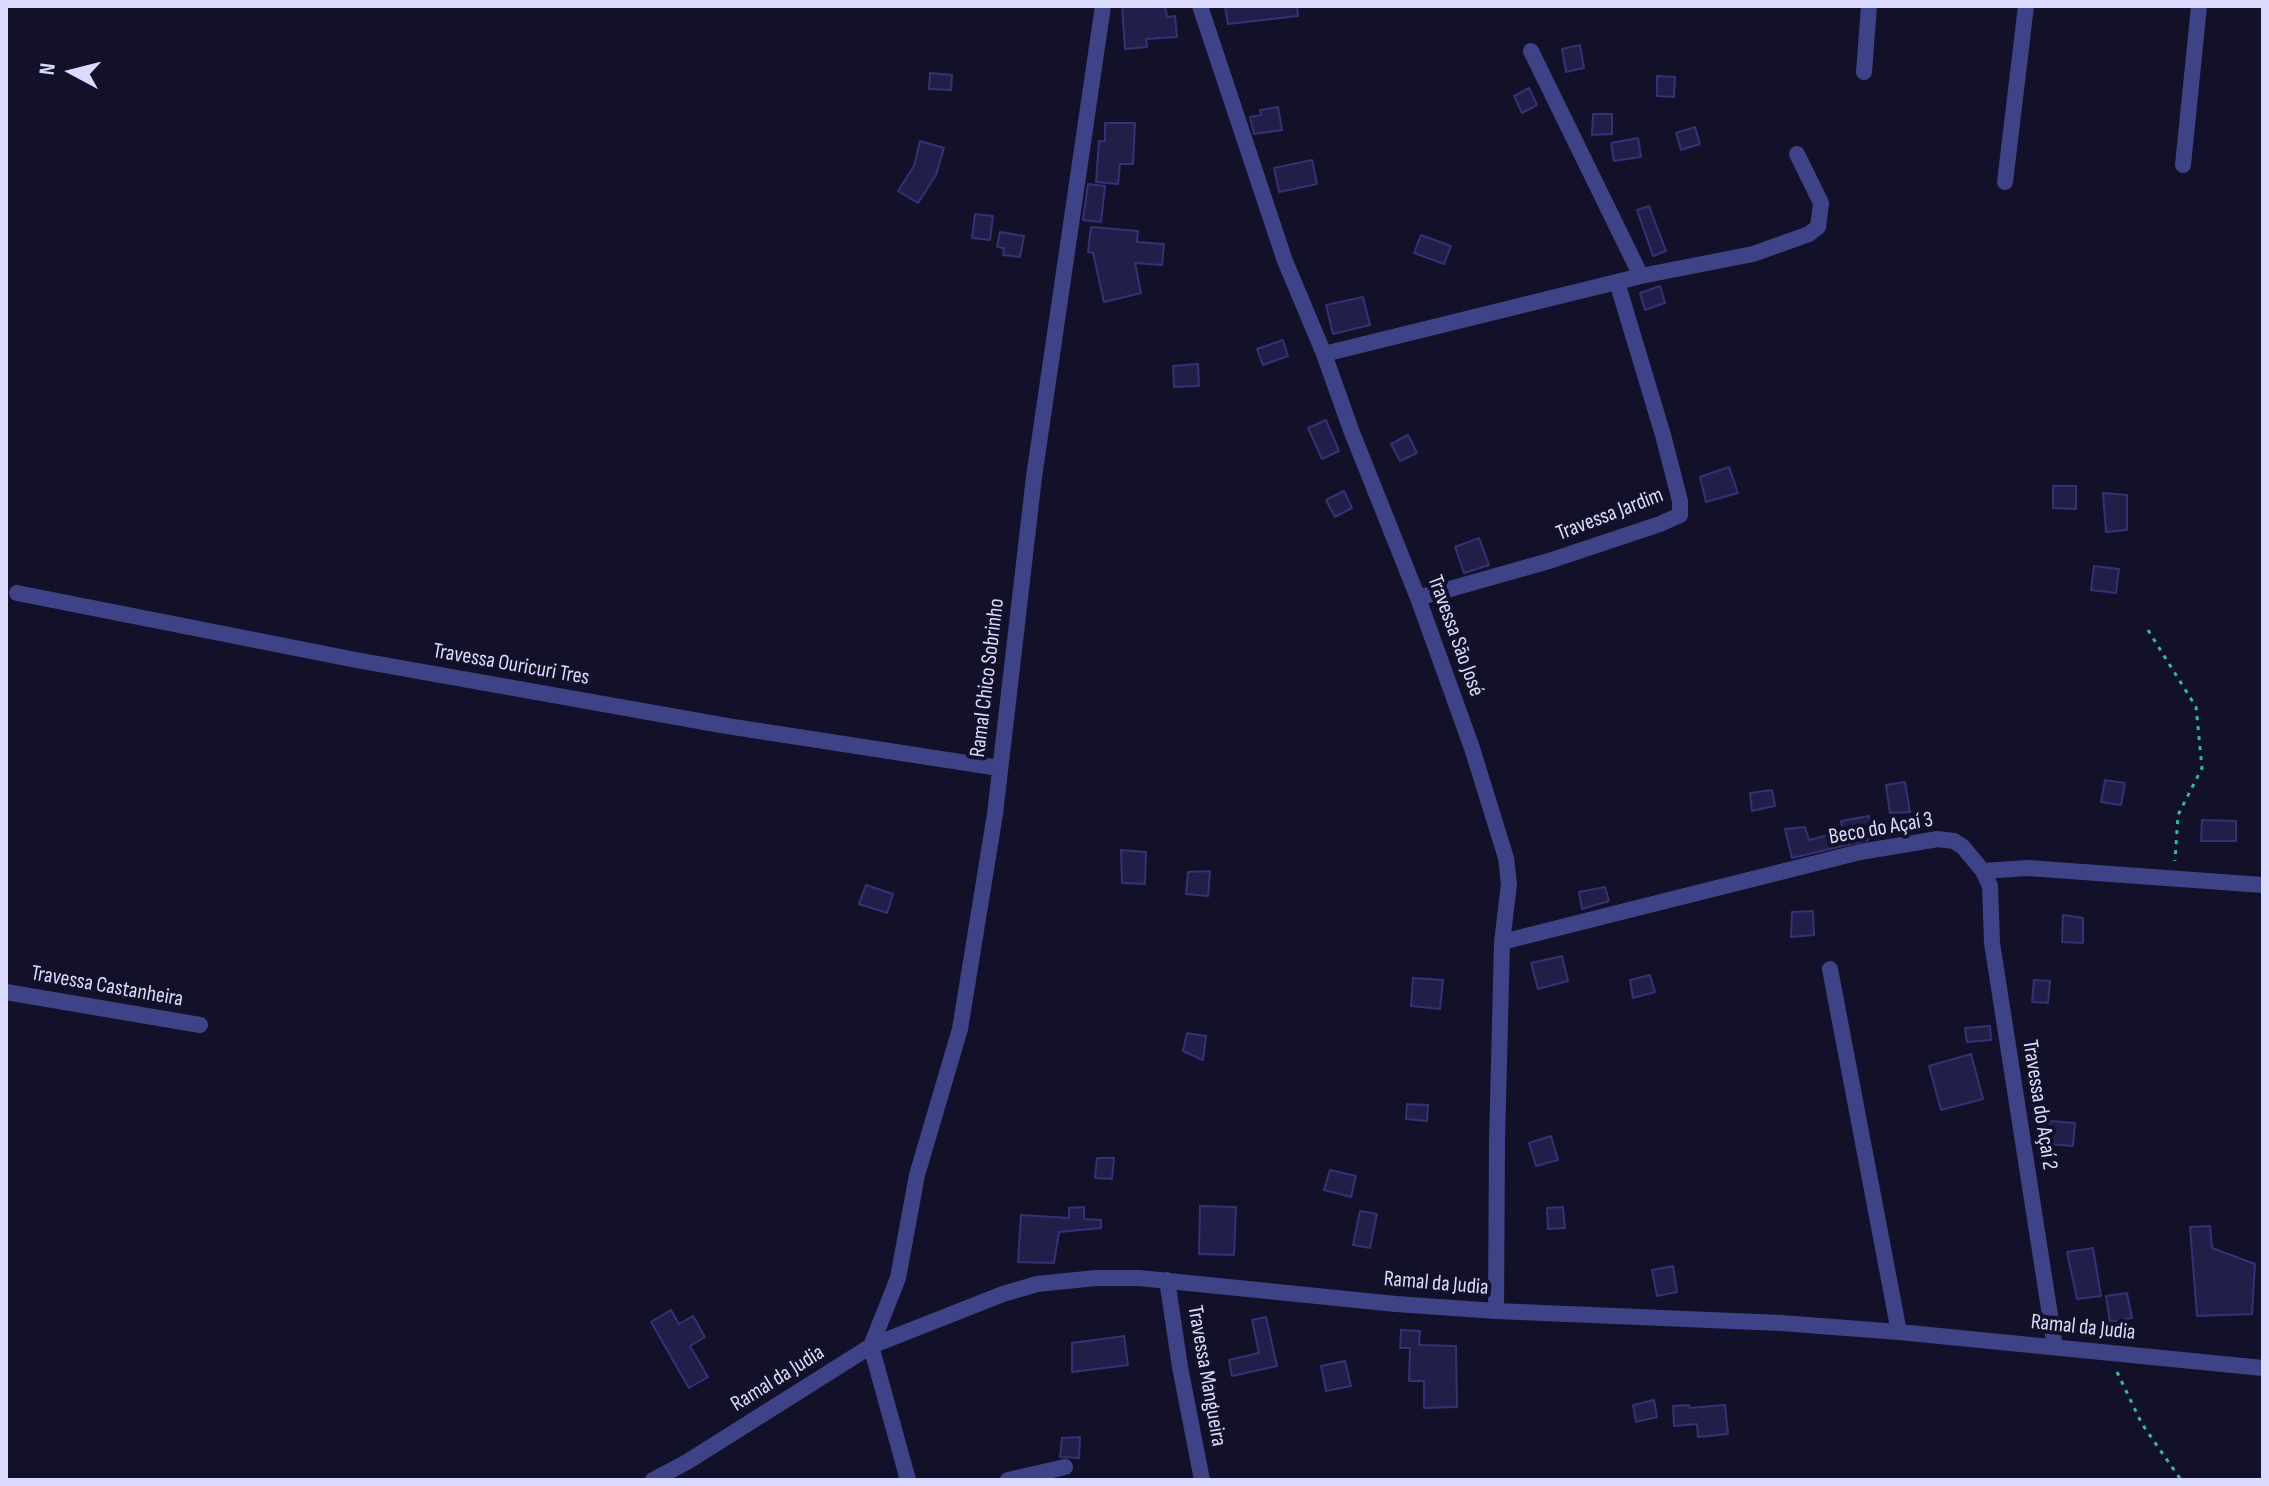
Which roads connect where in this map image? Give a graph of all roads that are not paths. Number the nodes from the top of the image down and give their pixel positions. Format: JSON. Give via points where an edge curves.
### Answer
{"nodes":[{"id":1,"x":1103,"y":6,"type":"edge"},
{"id":2,"x":1200,"y":6,"type":"edge"},
{"id":3,"x":1869,"y":6,"type":"edge"},
{"id":4,"x":2026,"y":6,"type":"edge"},
{"id":5,"x":2199,"y":6,"type":"edge"},
{"id":6,"x":1531,"y":51,"type":"dead end"},
{"id":7,"x":1864,"y":72,"type":"dead end"},
{"id":8,"x":1797,"y":154,"type":"dead end"},
{"id":9,"x":2183,"y":165,"type":"dead end"},
{"id":10,"x":2005,"y":182,"type":"dead end"},
{"id":11,"x":1641,"y":276,"type":"junction"},
{"id":12,"x":1617,"y":282,"type":"junction"},
{"id":13,"x":1324,"y":354,"type":"junction"},
{"id":14,"x":17,"y":593,"type":"dead end"},
{"id":15,"x":1418,"y":598,"type":"junction"},
{"id":16,"x":999,"y":768,"type":"junction"},
{"id":17,"x":1983,"y":871,"type":"junction"},
{"id":18,"x":2263,"y":885,"type":"edge"},
{"id":19,"x":1502,"y":942,"type":"junction"},
{"id":20,"x":1830,"y":969,"type":"dead end"},
{"id":21,"x":6,"y":992,"type":"edge"},
{"id":22,"x":200,"y":1025,"type":"dead end"},
{"id":23,"x":1167,"y":1280,"type":"junction"},
{"id":24,"x":1496,"y":1311,"type":"junction"},
{"id":25,"x":1899,"y":1332,"type":"junction"},
{"id":26,"x":871,"y":1346,"type":"junction"},
{"id":27,"x":2055,"y":1347,"type":"junction"},
{"id":28,"x":2263,"y":1368,"type":"edge"},
{"id":29,"x":687,"y":1462,"type":"junction"},
{"id":30,"x":1065,"y":1467,"type":"dead end"},
{"id":31,"x":653,"y":1480,"type":"edge"},
{"id":32,"x":693,"y":1480,"type":"edge"},
{"id":33,"x":908,"y":1480,"type":"edge"},
{"id":34,"x":1008,"y":1480,"type":"edge"},
{"id":35,"x":1202,"y":1480,"type":"edge"}],
"edges":[{"from":1,"to":16,"type":"street","name":"Ramal Chico Sobrinho","via":[[1034,477]]},
{"from":2,"to":13,"type":"street","name":"Travessa São José","via":[[1285,261]]},
{"from":3,"to":7,"type":"street"},
{"from":4,"to":10,"type":"street"},
{"from":5,"to":9,"type":"street"},
{"from":6,"to":11,"type":"street"},
{"from":8,"to":11,"type":"street","via":[[1821,203],[1818,227],[1753,254]]},
{"from":11,"to":12,"type":"street"},
{"from":12,"to":13,"type":"street"},
{"from":12,"to":15,"type":"street","name":"Travessa Jardim","via":[[1663,435],[1680,515],[1549,561]]},
{"from":13,"to":15,"type":"street","name":"Travessa São José"},
{"from":14,"to":16,"type":"street","name":"Travessa Ouricuri Tres","via":[[650,713]]},
{"from":15,"to":19,"type":"street","name":"Travessa São José","via":[[1506,858],[1509,884]]},
{"from":16,"to":26,"type":"street","name":"Ramal Chico Sobrinho","via":[[960,1029],[917,1175],[898,1278]]},
{"from":17,"to":18,"type":"street","via":[[2028,868]]},
{"from":17,"to":19,"type":"street","name":"Beco do Açaí 3","via":[[1963,847],[1938,839],[1860,852]]},
{"from":17,"to":27,"type":"street","name":"Travessa do Açaí 2","via":[[1990,886],[1992,943]]},
{"from":19,"to":24,"type":"street","name":"Travessa São José"},
{"from":20,"to":25,"type":"street"},
{"from":21,"to":22,"type":"street","name":"Travessa Castanheira"},
{"from":23,"to":24,"type":"street","name":"Ramal da Judia"},
{"from":23,"to":26,"type":"street","name":"Ramal da Judia","via":[[1096,1278],[1037,1284]]},
{"from":23,"to":35,"type":"street","name":"Travessa Mangueira"},
{"from":24,"to":25,"type":"street","name":"Ramal da Judia"},
{"from":25,"to":27,"type":"street","name":"Ramal da Judia"},
{"from":26,"to":29,"type":"street","name":"Ramal da Judia"},
{"from":26,"to":33,"type":"street"},
{"from":27,"to":28,"type":"street","name":"Ramal da Judia"},
{"from":29,"to":31,"type":"street","name":"Ramal da Judia"},
{"from":29,"to":32,"type":"street"},
{"from":30,"to":34,"type":"street"}]}
